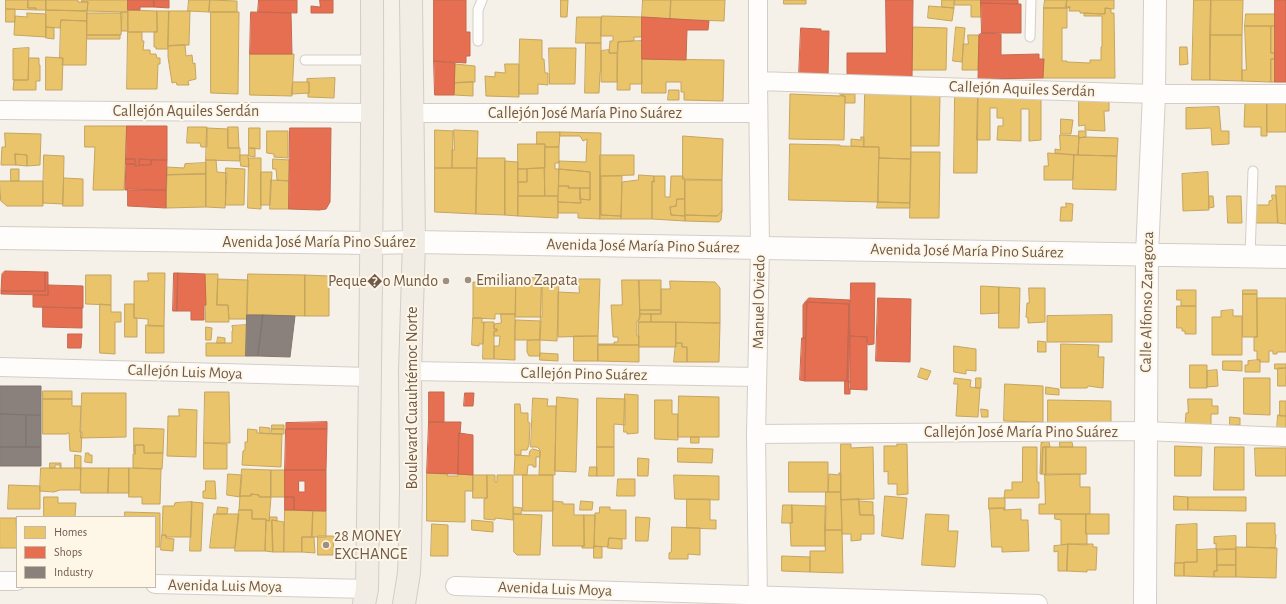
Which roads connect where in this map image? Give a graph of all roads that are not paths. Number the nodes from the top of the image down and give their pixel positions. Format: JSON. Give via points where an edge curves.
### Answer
{"nodes":[{"id":1,"x":372,"y":0,"type":"edge"},
{"id":2,"x":411,"y":0,"type":"edge"},
{"id":3,"x":482,"y":0,"type":"edge"},
{"id":4,"x":758,"y":0,"type":"edge"},
{"id":5,"x":1031,"y":0,"type":"edge"},
{"id":6,"x":1155,"y":0,"type":"edge"},
{"id":7,"x":1030,"y":37,"type":"dead end"},
{"id":8,"x":478,"y":41,"type":"dead end"},
{"id":9,"x":305,"y":60,"type":"dead end"},
{"id":10,"x":372,"y":60,"type":"junction"},
{"id":11,"x":758,"y":81,"type":"junction"},
{"id":12,"x":1154,"y":94,"type":"junction"},
{"id":13,"x":1286,"y":94,"type":"edge"},
{"id":14,"x":0,"y":110,"type":"edge"},
{"id":15,"x":372,"y":113,"type":"junction"},
{"id":16,"x":412,"y":113,"type":"junction"},
{"id":17,"x":758,"y":113,"type":"junction"},
{"id":18,"x":1254,"y":171,"type":"dead end"},
{"id":19,"x":0,"y":238,"type":"edge"},
{"id":20,"x":414,"y":242,"type":"junction"},
{"id":21,"x":372,"y":243,"type":"junction"},
{"id":22,"x":760,"y":248,"type":"junction"},
{"id":23,"x":1147,"y":255,"type":"junction"},
{"id":24,"x":1250,"y":256,"type":"junction"},
{"id":25,"x":1286,"y":257,"type":"edge"},
{"id":26,"x":0,"y":366,"type":"edge"},
{"id":27,"x":410,"y":371,"type":"junction"},
{"id":28,"x":370,"y":377,"type":"junction"},
{"id":29,"x":757,"y":377,"type":"junction"},
{"id":30,"x":1145,"y":431,"type":"junction"},
{"id":31,"x":756,"y":434,"type":"junction"},
{"id":32,"x":1286,"y":437,"type":"edge"},
{"id":33,"x":0,"y":581,"type":"edge"},
{"id":34,"x":16,"y":581,"type":"edge"},
{"id":35,"x":156,"y":584,"type":"edge"},
{"id":36,"x":455,"y":586,"type":"dead end"},
{"id":37,"x":366,"y":596,"type":"edge"},
{"id":38,"x":758,"y":599,"type":"edge"},
{"id":39,"x":980,"y":603,"type":"edge"},
{"id":40,"x":404,"y":604,"type":"edge"},
{"id":41,"x":1038,"y":604,"type":"edge"},
{"id":42,"x":1145,"y":604,"type":"edge"}],
"edges":[{"from":1,"to":10,"type":"main road"},
{"from":2,"to":16,"type":"main road","name":"Boulevard Cuauhtémoc Norte"},
{"from":3,"to":8,"type":"lane","via":[[478,10]]},
{"from":4,"to":11,"type":"street","name":"Manuel Oviedo"},
{"from":5,"to":7,"type":"lane"},
{"from":6,"to":12,"type":"street","name":"Calle Alfonso Zaragoza"},
{"from":9,"to":10,"type":"lane"},
{"from":10,"to":15,"type":"main road"},
{"from":11,"to":12,"type":"street","name":"Callejón Aquiles Serdán"},
{"from":11,"to":17,"type":"street","name":"Manuel Oviedo"},
{"from":12,"to":13,"type":"street","name":"Callejón Aquiles Serdán"},
{"from":12,"to":23,"type":"street","name":"Calle Alfonso Zaragoza"},
{"from":14,"to":15,"type":"street","name":"Callejón Aquiles Serdán"},
{"from":15,"to":21,"type":"main road"},
{"from":16,"to":17,"type":"street","name":"Callejón José María Pino Suárez"},
{"from":16,"to":20,"type":"main road","name":"Boulevard Cuauhtémoc Norte"},
{"from":17,"to":22,"type":"street","name":"Manuel Oviedo"},
{"from":18,"to":24,"type":"lane"},
{"from":19,"to":21,"type":"street","name":"Avenida José María Pino Suárez"},
{"from":20,"to":21,"type":"street","name":"Avenida José María Pino Suárez"},
{"from":20,"to":22,"type":"street","name":"Avenida José María Pino Suárez"},
{"from":20,"to":27,"type":"main road","name":"Boulevard Cuauhtémoc Norte"},
{"from":21,"to":28,"type":"main road"},
{"from":22,"to":23,"type":"street","name":"Avenida José María Pino Suárez"},
{"from":22,"to":29,"type":"street","name":"Manuel Oviedo"},
{"from":23,"to":24,"type":"street","name":"Avenida José María Pino Suárez"},
{"from":23,"to":30,"type":"street","name":"Calle Alfonso Zaragoza"},
{"from":24,"to":25,"type":"street","name":"Avenida José María Pino Suárez"},
{"from":26,"to":28,"type":"street","name":"Callejón Luis Moya"},
{"from":27,"to":29,"type":"street","name":"Callejón Pino Suárez"},
{"from":27,"to":40,"type":"main road","name":"Boulevard Cuauhtémoc Norte","via":[[410,542]]},
{"from":28,"to":37,"type":"main road"},
{"from":29,"to":31,"type":"street","name":"Manuel Oviedo"},
{"from":30,"to":31,"type":"street","name":"Callejón José María Pino Suárez"},
{"from":30,"to":32,"type":"street","name":"Callejón José María Pino Suárez"},
{"from":30,"to":42,"type":"street","name":"Calle Alfonso Zaragoza"},
{"from":31,"to":38,"type":"street","name":"Manuel Oviedo"},
{"from":33,"to":34,"type":"street"},
{"from":35,"to":37,"type":"street","name":"Avenida Luis Moya"},
{"from":36,"to":38,"type":"street","name":"Avenida Luis Moya"},
{"from":38,"to":39,"type":"street","name":"Avenida Luis Moya"},
{"from":39,"to":41,"type":"street","name":"Avenida Luis Moya"}]}
